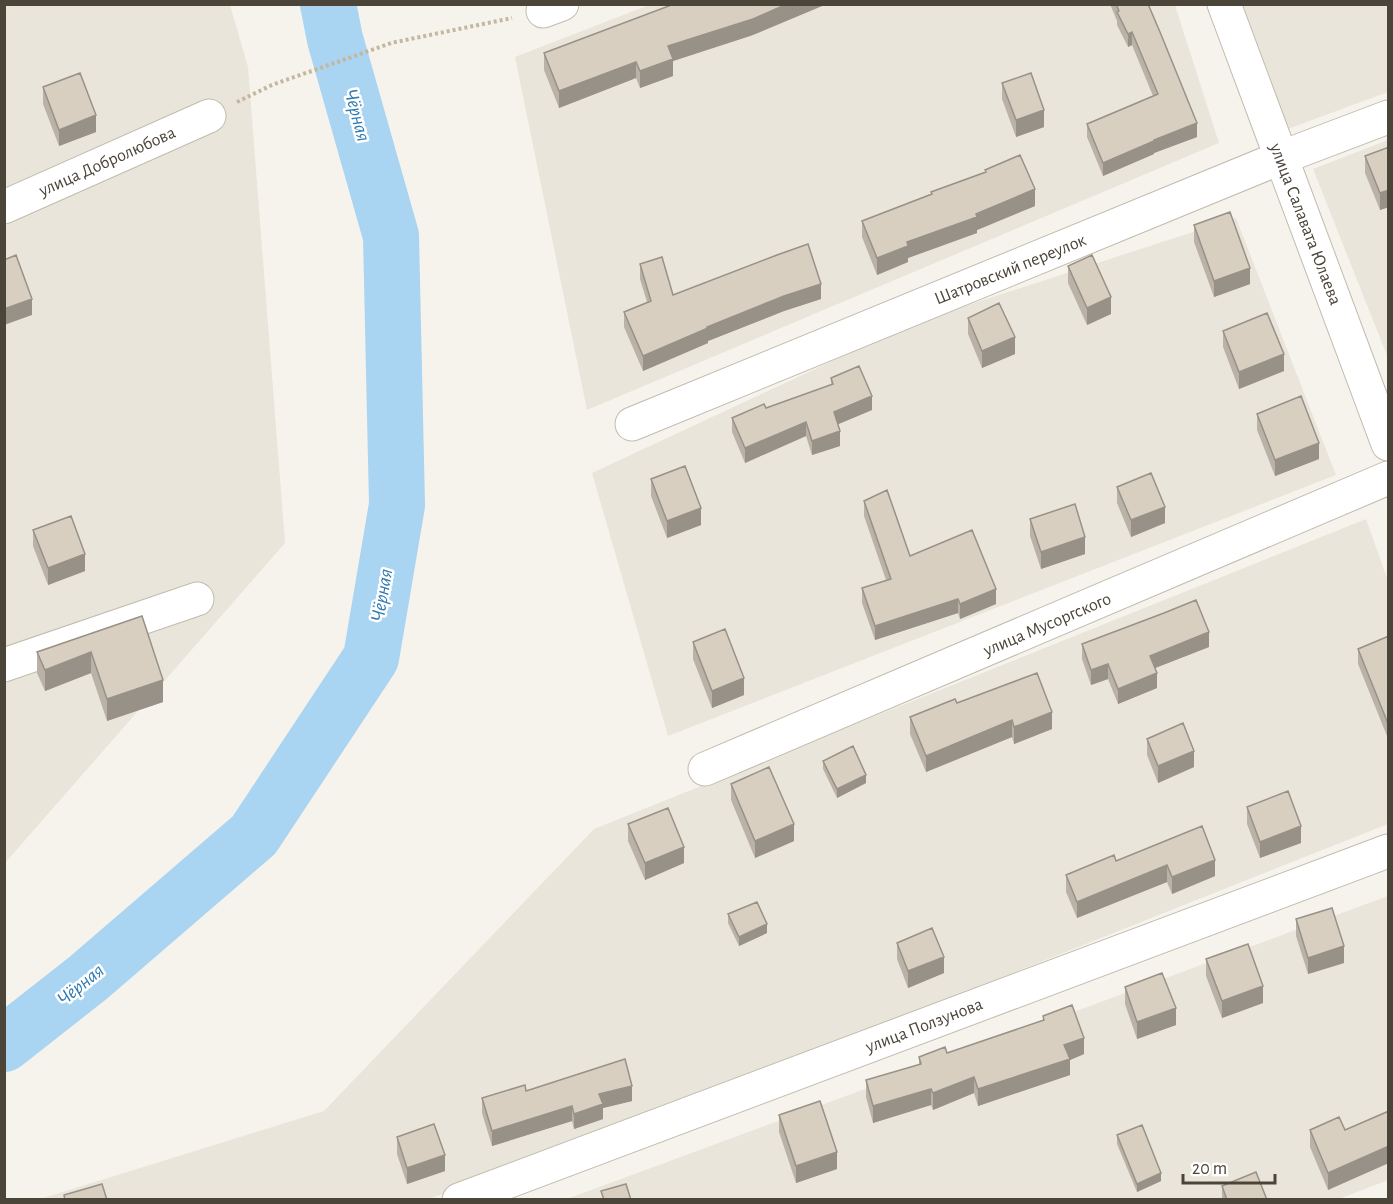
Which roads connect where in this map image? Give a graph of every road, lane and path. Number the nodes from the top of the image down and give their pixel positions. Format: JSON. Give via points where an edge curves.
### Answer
{"nodes":[{"id":1,"x":1224,"y":4,"type":"edge"},
{"id":2,"x":552,"y":8,"type":"edge"},
{"id":3,"x":209,"y":116,"type":"joint"},
{"id":4,"x":1389,"y":117,"type":"edge"},
{"id":5,"x":1281,"y":158,"type":"junction"},
{"id":6,"x":4,"y":207,"type":"edge"},
{"id":7,"x":632,"y":423,"type":"dead end"},
{"id":8,"x":1389,"y":444,"type":"edge"},
{"id":9,"x":1389,"y":478,"type":"edge"},
{"id":10,"x":197,"y":599,"type":"dead end"},
{"id":11,"x":4,"y":665,"type":"edge"},
{"id":12,"x":705,"y":769,"type":"dead end"},
{"id":13,"x":1389,"y":851,"type":"edge"},
{"id":14,"x":459,"y":1200,"type":"edge"}],
"edges":[{"from":1,"to":5,"type":"street","name":"улица Салавата Юлаева"},
{"from":2,"to":3,"type":"path","via":[[391,43],[272,86]]},
{"from":3,"to":6,"type":"street","name":"улица Добролюбова"},
{"from":4,"to":5,"type":"street","name":"Шатровский переулок"},
{"from":5,"to":7,"type":"street","name":"Шатровский переулок"},
{"from":5,"to":8,"type":"street","name":"улица Салавата Юлаева"},
{"from":9,"to":12,"type":"street","name":"улица Мусоргского"},
{"from":10,"to":11,"type":"street"},
{"from":13,"to":14,"type":"street","name":"улица Ползунова"}]}
